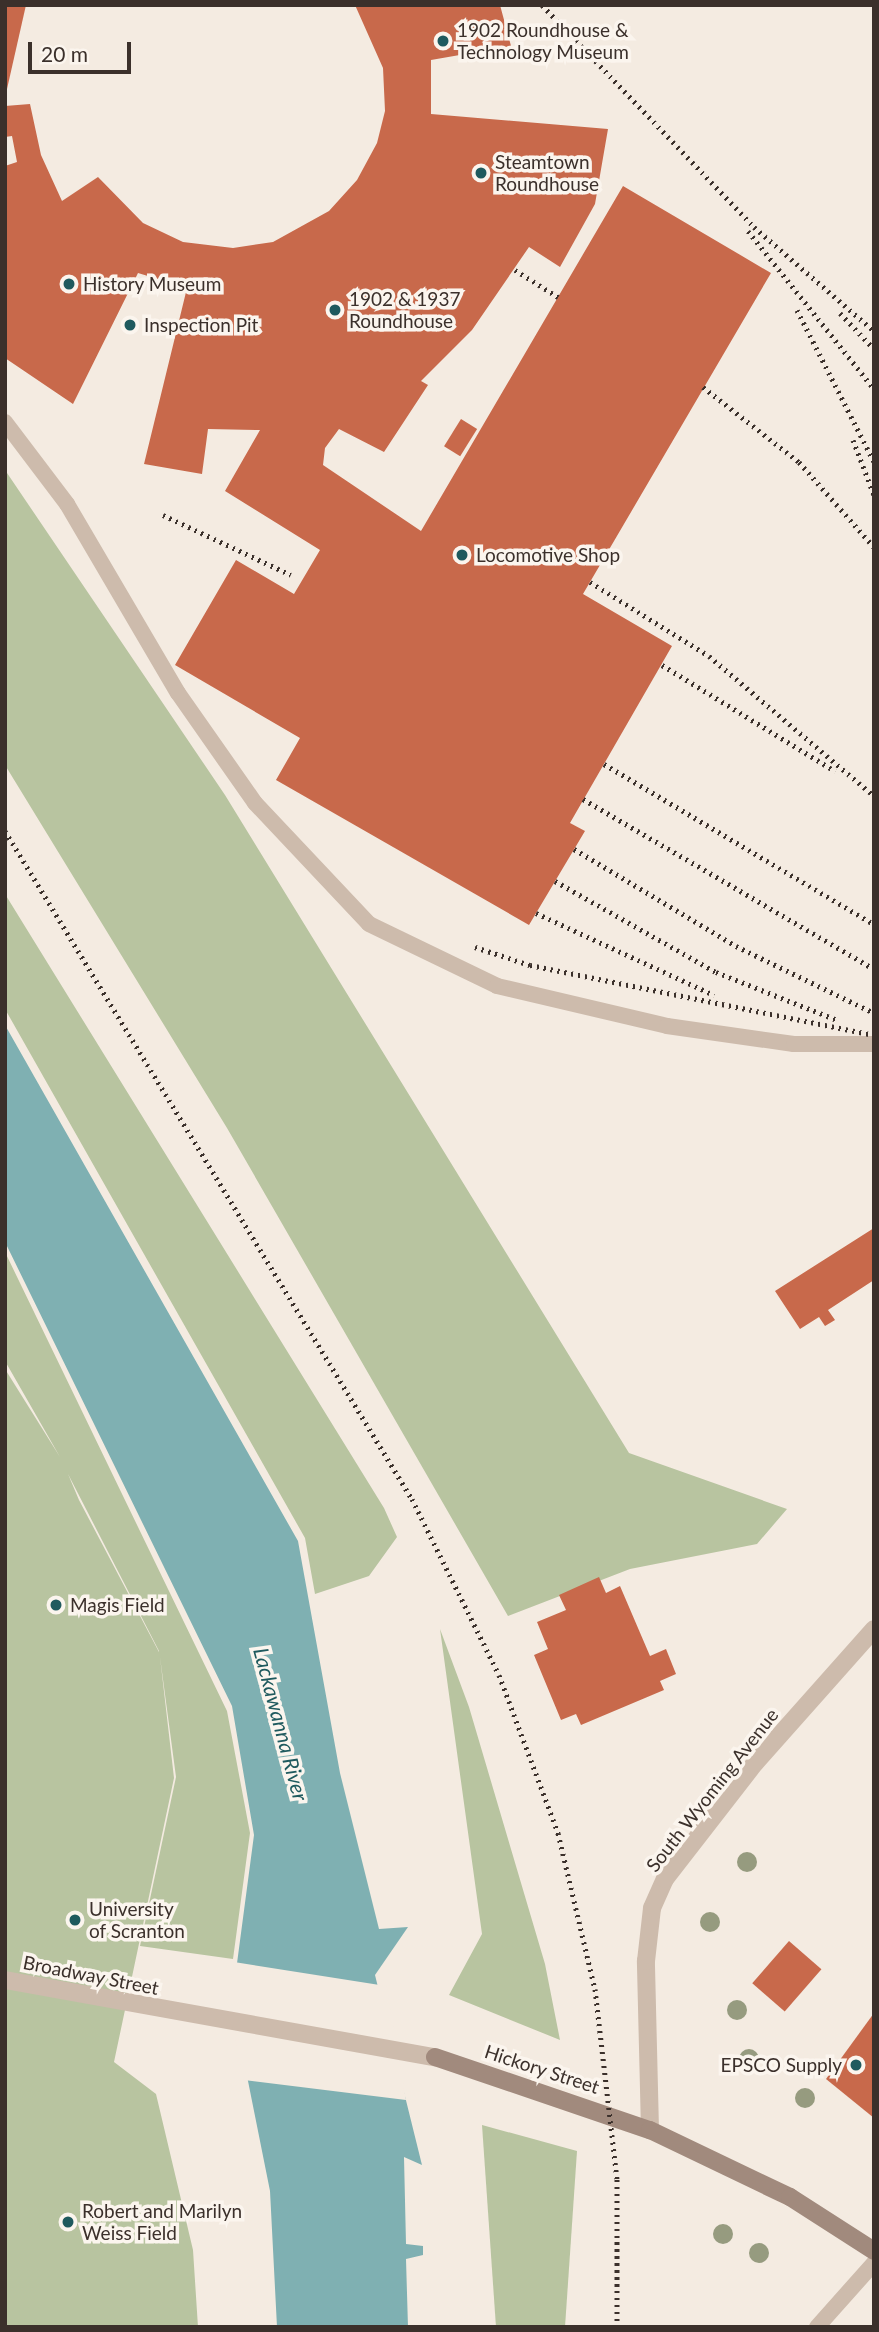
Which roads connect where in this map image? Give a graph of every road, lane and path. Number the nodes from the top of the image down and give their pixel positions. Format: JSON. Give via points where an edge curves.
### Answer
{"nodes":[{"id":1,"x":5,"y":422,"type":"edge"},
{"id":2,"x":874,"y":1044,"type":"edge"},
{"id":3,"x":874,"y":1629,"type":"edge"},
{"id":4,"x":5,"y":1980,"type":"edge"},
{"id":5,"x":168,"y":2012,"type":"joint"},
{"id":6,"x":650,"y":2130,"type":"junction"},
{"id":7,"x":874,"y":2251,"type":"edge"},
{"id":8,"x":874,"y":2263,"type":"edge"},
{"id":9,"x":817,"y":2327,"type":"edge"}],
"edges":[{"from":1,"to":2,"type":"lane","via":[[67,504],[178,693],[255,803],[369,924],[497,986],[667,1026],[794,1044]]},
{"from":3,"to":6,"type":"street","name":"South Wyoming Avenue","via":[[755,1763],[656,1898],[646,1961]]},
{"from":4,"to":5,"type":"street","name":"Broadway Street"},
{"from":5,"to":6,"type":"street","name":"Hickory Street","via":[[435,2057]]},
{"from":6,"to":7,"type":"street","name":"Hickory Street","via":[[790,2197]]},
{"from":8,"to":9,"type":"lane"}]}
